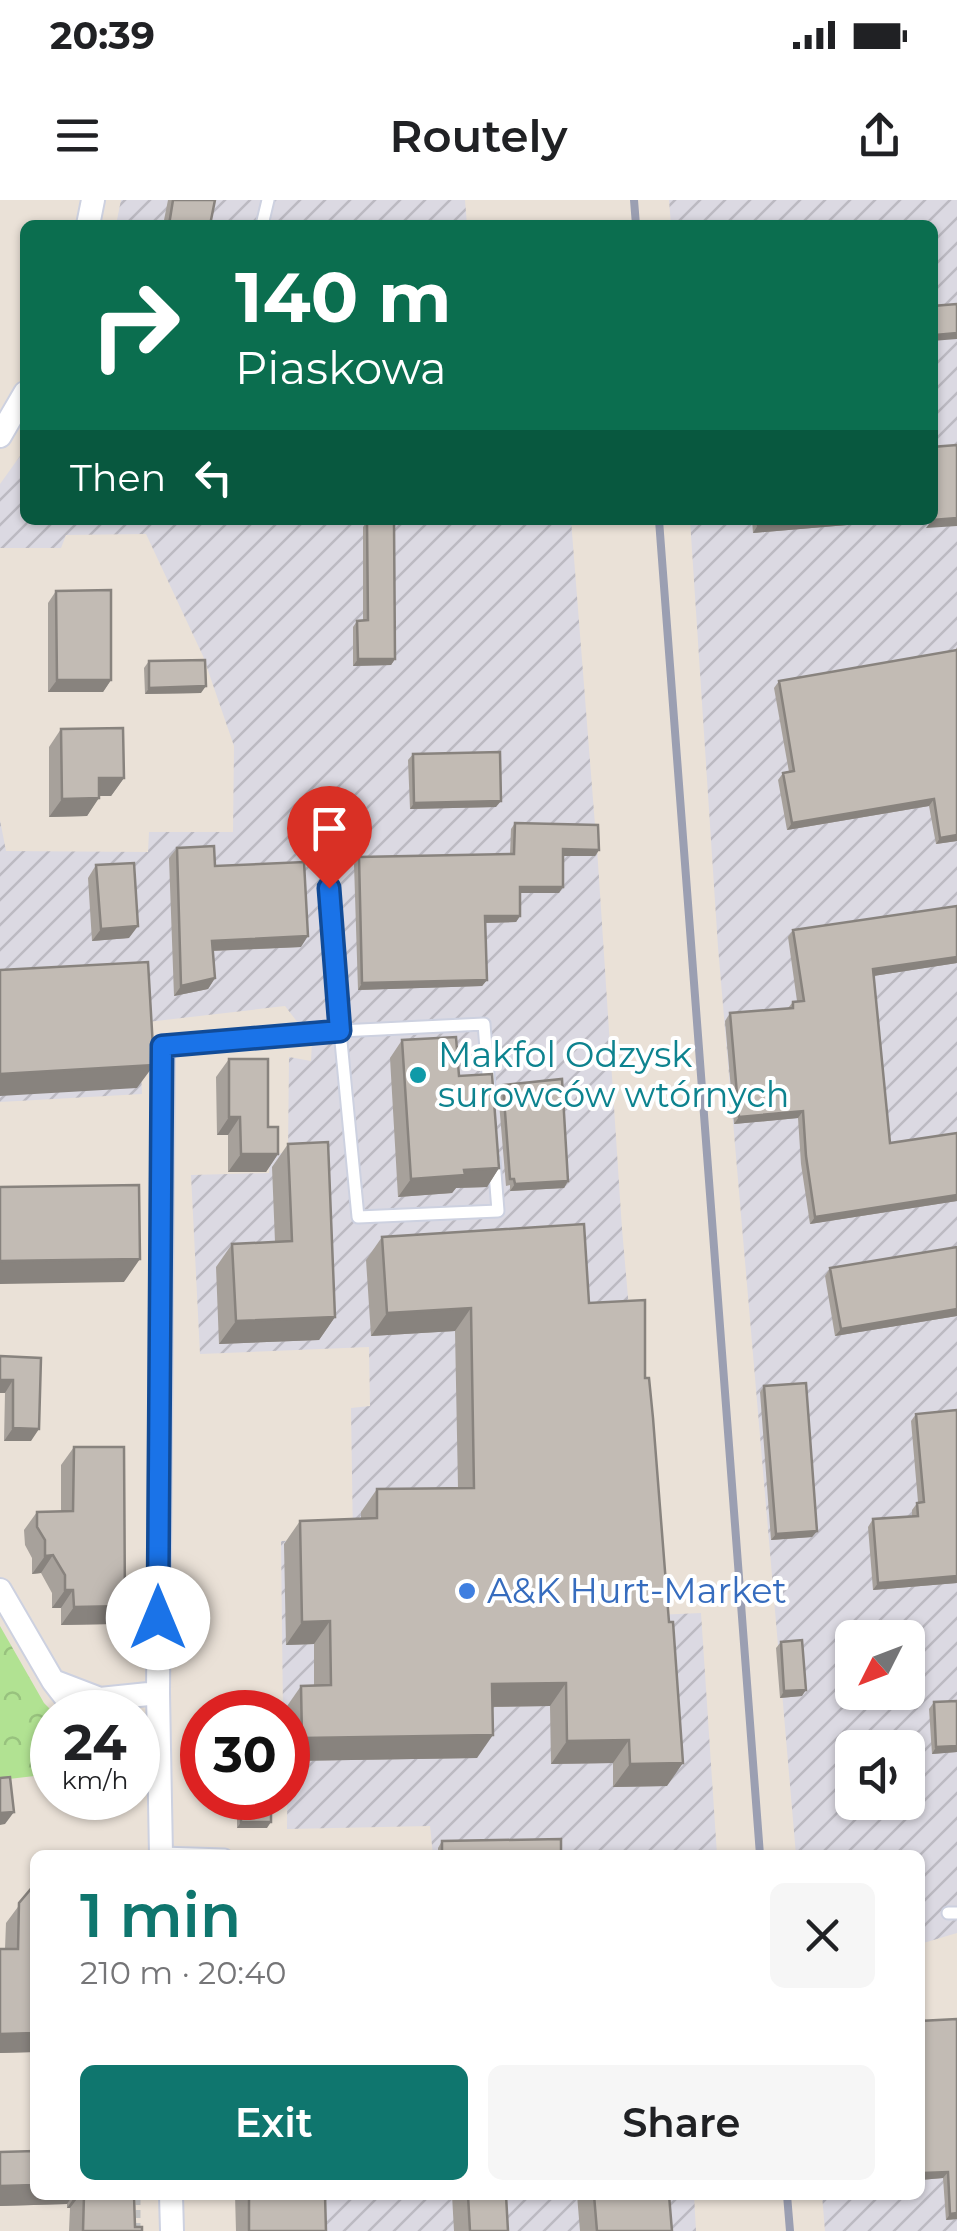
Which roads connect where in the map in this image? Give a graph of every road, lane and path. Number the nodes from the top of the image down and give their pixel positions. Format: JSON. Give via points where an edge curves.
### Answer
{"nodes":[{"id":1,"x":7,"y":410,"type":"edge"},
{"id":2,"x":0,"y":436,"type":"edge"},
{"id":3,"x":329,"y":888,"type":"dead end"},
{"id":4,"x":340,"y":1031,"type":"junction"},
{"id":5,"x":162,"y":1046,"type":"joint"},
{"id":6,"x":490,"y":1098,"type":"edge"},
{"id":7,"x":494,"y":1155,"type":"edge"},
{"id":8,"x":0,"y":1590,"type":"edge"},
{"id":9,"x":53,"y":1682,"type":"junction"},
{"id":10,"x":59,"y":1690,"type":"edge"},
{"id":11,"x":76,"y":1690,"type":"edge"},
{"id":12,"x":158,"y":1690,"type":"edge"},
{"id":13,"x":156,"y":1820,"type":"edge"},
{"id":14,"x":160,"y":1850,"type":"edge"},
{"id":15,"x":138,"y":2200,"type":"edge"},
{"id":16,"x":171,"y":2200,"type":"edge"},
{"id":17,"x":138,"y":2231,"type":"edge"},
{"id":18,"x":172,"y":2231,"type":"edge"}],
"edges":[{"from":1,"to":2,"type":"street"},
{"from":3,"to":4,"type":"lane"},
{"from":4,"to":5,"type":"lane"},
{"from":4,"to":6,"type":"lane","via":[[484,1024]]},
{"from":4,"to":7,"type":"lane","via":[[358,1217],[498,1211]]},
{"from":5,"to":12,"type":"street"},
{"from":8,"to":9,"type":"street"},
{"from":9,"to":10,"type":"street"},
{"from":9,"to":11,"type":"street"},
{"from":13,"to":14,"type":"street"},
{"from":15,"to":17,"type":"path"},
{"from":16,"to":18,"type":"street"}]}
